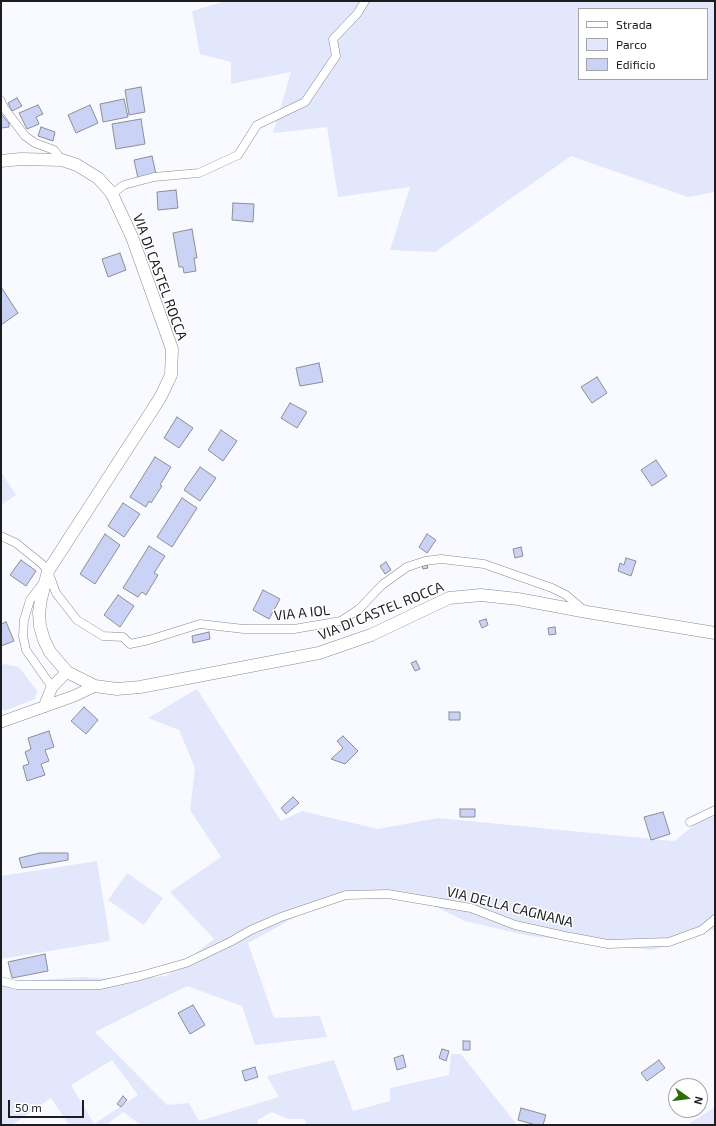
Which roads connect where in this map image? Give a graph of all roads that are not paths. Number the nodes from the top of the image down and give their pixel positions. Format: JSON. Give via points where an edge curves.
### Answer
{"nodes":[{"id":1,"x":365,"y":1,"type":"edge"},
{"id":2,"x":1,"y":101,"type":"edge"},
{"id":3,"x":62,"y":160,"type":"junction"},
{"id":4,"x":1,"y":162,"type":"edge"},
{"id":5,"x":112,"y":194,"type":"junction"},
{"id":6,"x":1,"y":536,"type":"edge"},
{"id":7,"x":47,"y":575,"type":"junction"},
{"id":8,"x":587,"y":612,"type":"junction"},
{"id":9,"x":715,"y":633,"type":"edge"},
{"id":10,"x":67,"y":672,"type":"junction"},
{"id":11,"x":95,"y":686,"type":"junction"},
{"id":12,"x":52,"y":687,"type":"junction"},
{"id":13,"x":44,"y":707,"type":"junction"},
{"id":14,"x":1,"y":722,"type":"edge"},
{"id":15,"x":715,"y":810,"type":"edge"},
{"id":16,"x":690,"y":822,"type":"dead end"},
{"id":17,"x":715,"y":919,"type":"edge"},
{"id":18,"x":1,"y":981,"type":"edge"}],
"edges":[{"from":1,"to":5,"type":"street","via":[[358,14],[333,39],[336,56],[305,102],[257,125],[238,155],[199,173],[154,177],[124,185]]},
{"from":2,"to":3,"type":"street","via":[[25,136],[34,143],[54,150]]},
{"from":3,"to":4,"type":"main road","name":"VIA DI CASTEL ROCCA","via":[[21,159]]},
{"from":3,"to":5,"type":"main road","name":"VIA DI CASTEL ROCCA","via":[[77,165],[98,178]]},
{"from":5,"to":7,"type":"main road","name":"VIA DI CASTEL ROCCA","via":[[132,237],[172,349],[171,375],[160,398]]},
{"from":6,"to":7,"type":"street","via":[[16,543],[42,564]]},
{"from":7,"to":8,"type":"street","name":"VIA A IOL","via":[[56,593],[77,620],[103,636],[123,637],[130,644],[200,624],[244,629],[294,629],[341,621],[359,609],[382,584],[407,567],[441,559],[484,564],[552,588],[566,595]]},
{"from":7,"to":10,"type":"main road","name":"VIA DI CASTEL ROCCA","via":[[39,613],[40,626],[50,652]]},
{"from":7,"to":12,"type":"street","name":"VIA DI CASTEL ROCCA","via":[[30,600],[22,636],[26,650]]},
{"from":8,"to":9,"type":"main road","name":"VIA DI CASTEL ROCCA"},
{"from":8,"to":11,"type":"main road","name":"VIA DI CASTEL ROCCA","via":[[481,594],[449,598],[371,635],[319,653],[140,687],[117,689]]},
{"from":10,"to":11,"type":"main road","name":"VIA DI CASTEL ROCCA"},
{"from":10,"to":12,"type":"street"},
{"from":11,"to":13,"type":"street"},
{"from":12,"to":13,"type":"street"},
{"from":13,"to":14,"type":"street"},
{"from":15,"to":16,"type":"street"},
{"from":17,"to":18,"type":"street","name":"VIA DELLA CAGNANA","via":[[702,930],[669,942],[608,944],[515,925],[471,908],[388,894],[346,895],[281,916],[186,963],[140,976],[100,985],[17,985]]}]}
